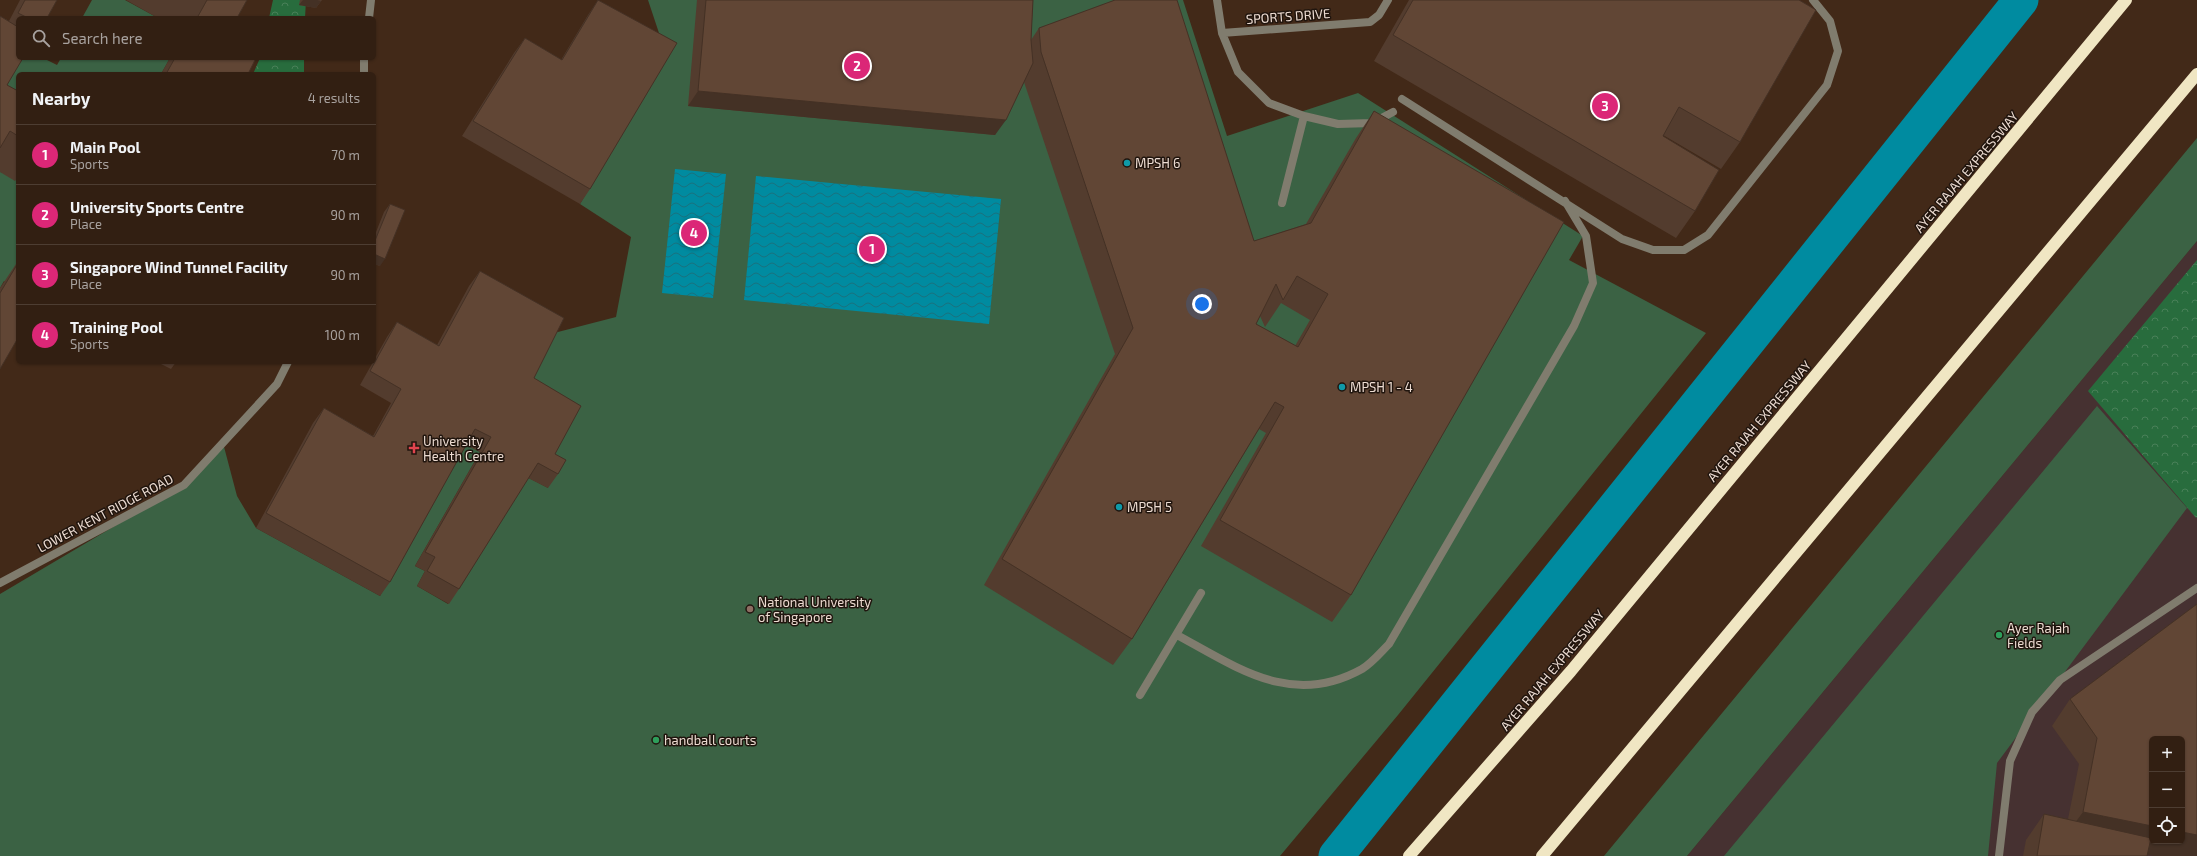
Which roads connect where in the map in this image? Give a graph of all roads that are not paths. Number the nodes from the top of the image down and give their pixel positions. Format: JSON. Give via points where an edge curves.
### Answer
{"nodes":[{"id":1,"x":371,"y":0,"type":"edge"},
{"id":2,"x":1217,"y":0,"type":"edge"},
{"id":3,"x":1388,"y":0,"type":"edge"},
{"id":4,"x":1813,"y":0,"type":"edge"},
{"id":5,"x":2126,"y":0,"type":"edge"},
{"id":6,"x":369,"y":16,"type":"edge"},
{"id":7,"x":1222,"y":33,"type":"junction"},
{"id":8,"x":364,"y":60,"type":"edge"},
{"id":9,"x":364,"y":72,"type":"edge"},
{"id":10,"x":2197,"y":74,"type":"edge"},
{"id":11,"x":1402,"y":100,"type":"dead end"},
{"id":12,"x":1393,"y":112,"type":"dead end"},
{"id":13,"x":1304,"y":116,"type":"junction"},
{"id":14,"x":1565,"y":201,"type":"junction"},
{"id":15,"x":1282,"y":203,"type":"dead end"},
{"id":16,"x":287,"y":364,"type":"edge"},
{"id":17,"x":0,"y":583,"type":"edge"},
{"id":18,"x":2197,"y":588,"type":"edge"},
{"id":19,"x":1201,"y":593,"type":"dead end"},
{"id":20,"x":1177,"y":635,"type":"junction"},
{"id":21,"x":1140,"y":695,"type":"dead end"},
{"id":22,"x":1409,"y":856,"type":"edge"},
{"id":23,"x":1542,"y":856,"type":"edge"},
{"id":24,"x":1999,"y":856,"type":"edge"}],
"edges":[{"from":1,"to":6,"type":"street"},
{"from":2,"to":7,"type":"street"},
{"from":3,"to":7,"type":"street","name":"SPORTS DRIVE","via":[[1379,15],[1370,22]]},
{"from":4,"to":14,"type":"street","via":[[1830,21],[1838,51],[1827,85],[1708,235],[1684,250],[1653,250],[1622,239]]},
{"from":5,"to":22,"type":"highway","name":"AYER RAJAH EXPRESSWAY","via":[[1571,671]]},
{"from":7,"to":13,"type":"street","via":[[1238,72],[1269,103]]},
{"from":8,"to":9,"type":"street"},
{"from":10,"to":23,"type":"highway"},
{"from":11,"to":14,"type":"street"},
{"from":12,"to":13,"type":"street","via":[[1365,124],[1338,124]]},
{"from":13,"to":15,"type":"street"},
{"from":14,"to":20,"type":"street","via":[[1586,236],[1592,283],[1574,326],[1389,644],[1363,668],[1338,679],[1310,686],[1278,682],[1248,673]]},
{"from":16,"to":17,"type":"street","name":"LOWER KENT RIDGE ROAD","via":[[276,384],[184,485]]},
{"from":18,"to":24,"type":"street","via":[[2060,680],[2032,712],[2010,761]]},
{"from":19,"to":20,"type":"street"},
{"from":20,"to":21,"type":"street"}]}
